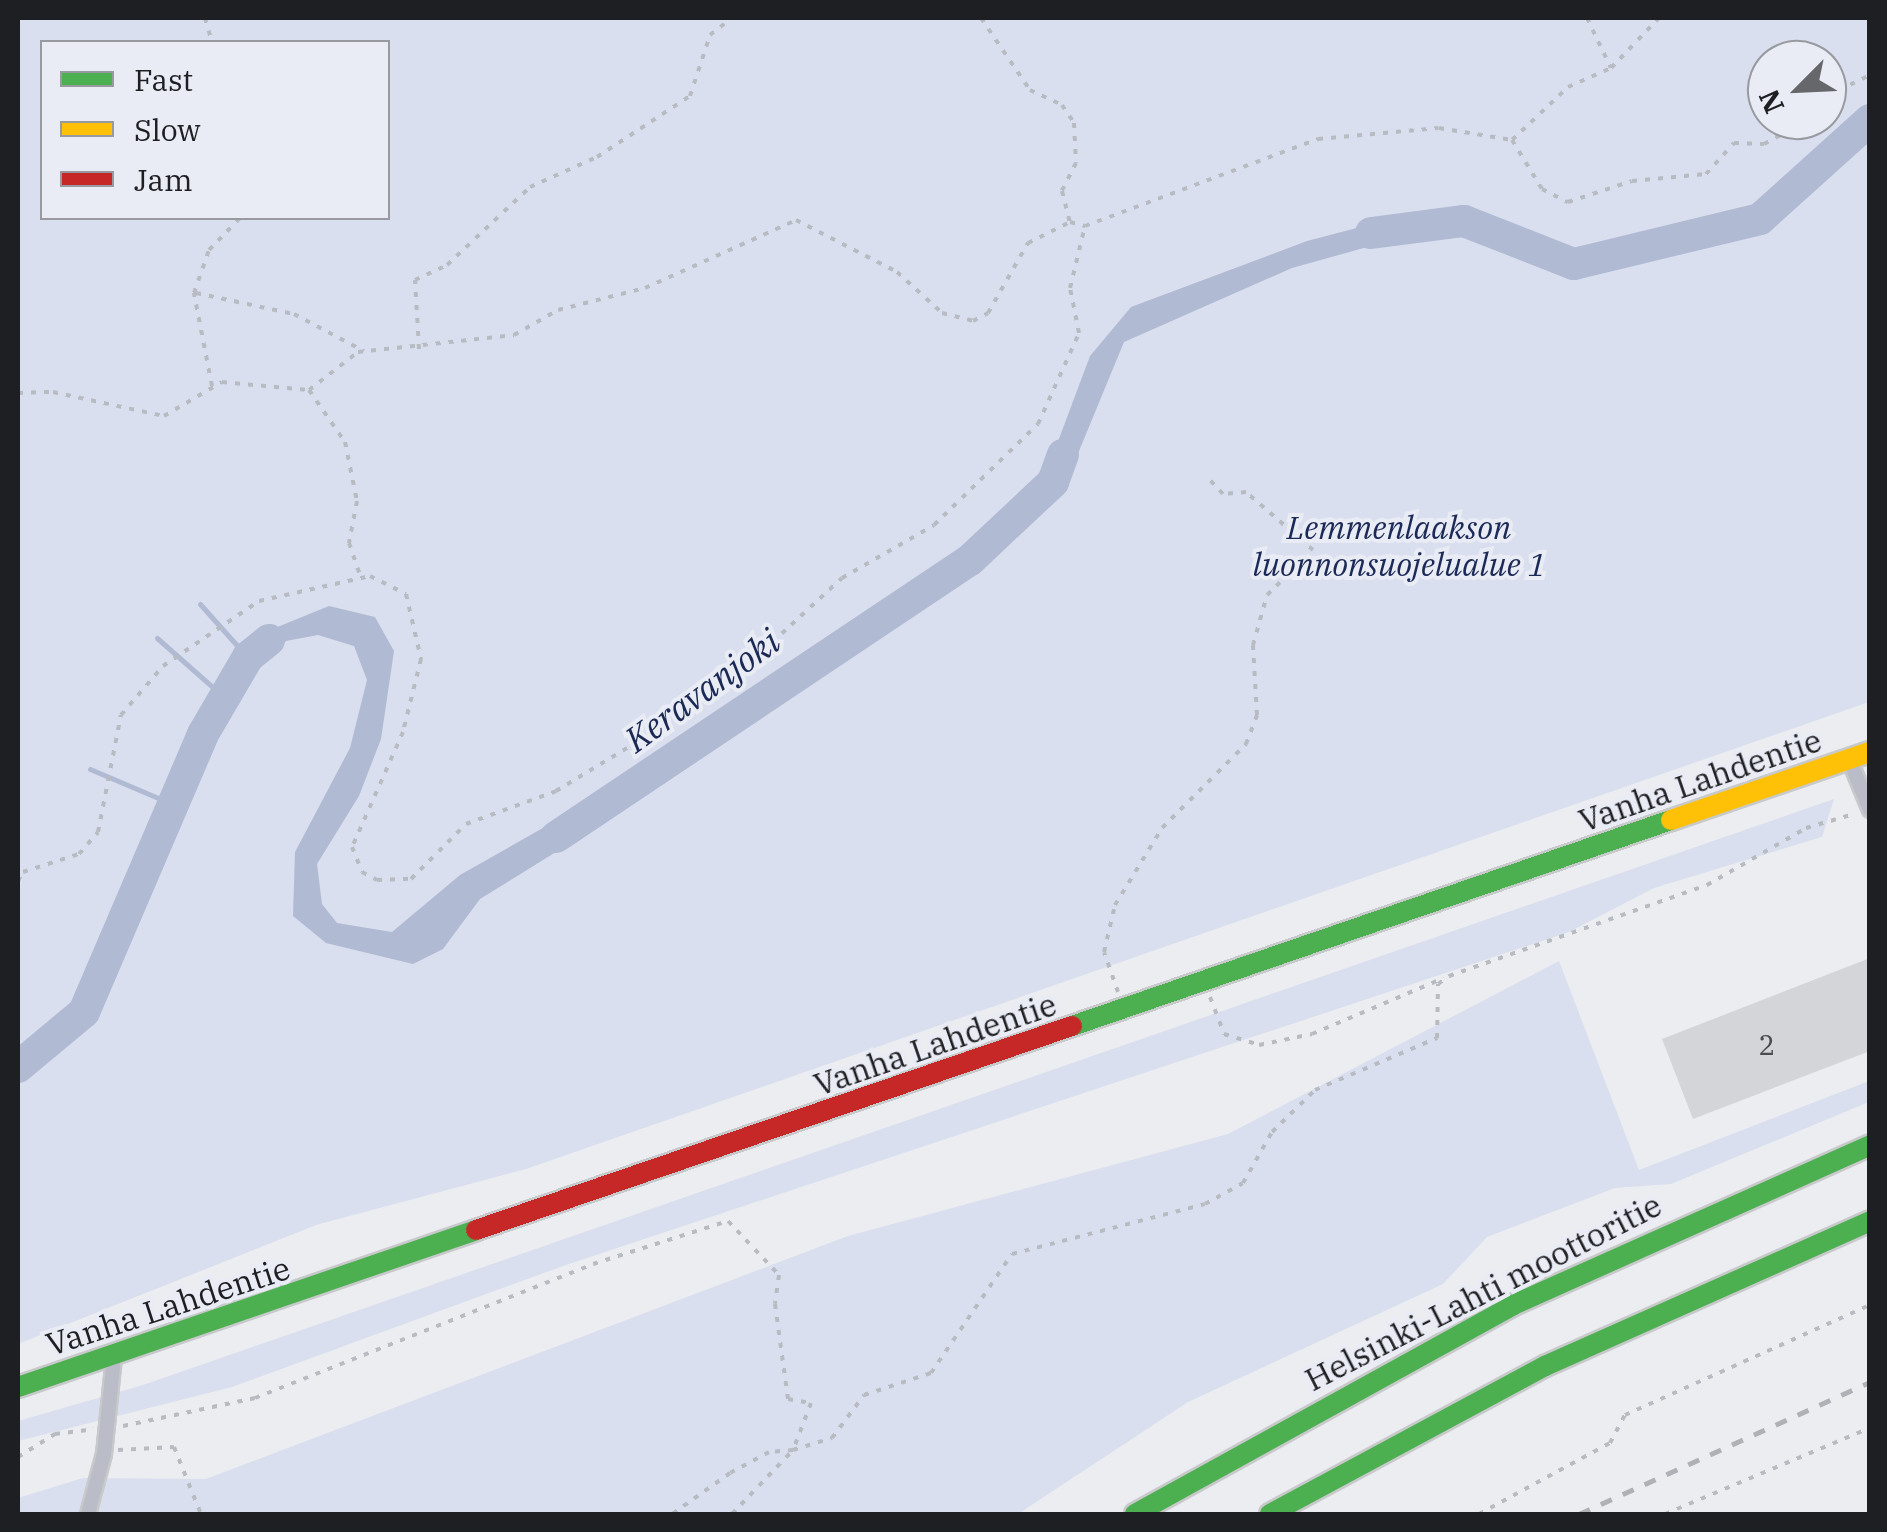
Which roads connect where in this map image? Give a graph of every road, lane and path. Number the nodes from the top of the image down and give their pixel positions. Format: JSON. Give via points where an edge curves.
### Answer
{"nodes":[{"id":1,"x":732,"y":18,"type":"edge"},
{"id":2,"x":981,"y":18,"type":"edge"},
{"id":3,"x":1587,"y":18,"type":"edge"},
{"id":4,"x":1659,"y":18,"type":"edge"},
{"id":5,"x":1611,"y":68,"type":"junction"},
{"id":6,"x":1870,"y":75,"type":"edge"},
{"id":7,"x":1847,"y":86,"type":"edge"},
{"id":8,"x":1512,"y":140,"type":"junction"},
{"id":9,"x":1771,"y":140,"type":"edge"},
{"id":10,"x":238,"y":220,"type":"edge"},
{"id":11,"x":1070,"y":222,"type":"junction"},
{"id":12,"x":1085,"y":226,"type":"junction"},
{"id":13,"x":194,"y":293,"type":"junction"},
{"id":14,"x":418,"y":349,"type":"junction"},
{"id":15,"x":364,"y":350,"type":"junction"},
{"id":16,"x":212,"y":386,"type":"junction"},
{"id":17,"x":309,"y":390,"type":"junction"},
{"id":18,"x":18,"y":393,"type":"edge"},
{"id":19,"x":1208,"y":478,"type":"dead end"},
{"id":20,"x":361,"y":578,"type":"junction"},
{"id":21,"x":1859,"y":756,"type":"edge"},
{"id":22,"x":1869,"y":809,"type":"edge"},
{"id":23,"x":18,"y":866,"type":"edge"},
{"id":24,"x":23,"y":872,"type":"junction"},
{"id":25,"x":18,"y":881,"type":"edge"},
{"id":26,"x":1449,"y":976,"type":"junction"},
{"id":27,"x":1206,"y":982,"type":"junction"},
{"id":28,"x":1125,"y":1010,"type":"junction"},
{"id":29,"x":1870,"y":1145,"type":"edge"},
{"id":30,"x":1870,"y":1221,"type":"edge"},
{"id":31,"x":1870,"y":1305,"type":"edge"},
{"id":32,"x":114,"y":1357,"type":"junction"},
{"id":33,"x":18,"y":1387,"type":"edge"},
{"id":34,"x":1870,"y":1428,"type":"edge"},
{"id":35,"x":108,"y":1429,"type":"junction"},
{"id":36,"x":793,"y":1450,"type":"junction"},
{"id":37,"x":104,"y":1454,"type":"junction"},
{"id":38,"x":18,"y":1457,"type":"edge"},
{"id":39,"x":88,"y":1514,"type":"edge"},
{"id":40,"x":201,"y":1514,"type":"edge"},
{"id":41,"x":672,"y":1514,"type":"edge"},
{"id":42,"x":732,"y":1514,"type":"edge"},
{"id":43,"x":1135,"y":1514,"type":"edge"},
{"id":44,"x":1270,"y":1514,"type":"edge"},
{"id":45,"x":1480,"y":1514,"type":"edge"},
{"id":46,"x":1665,"y":1514,"type":"edge"}],
"edges":[{"from":1,"to":14,"type":"path","via":[[710,35],[690,96],[597,157],[530,186],[447,266],[415,280]]},
{"from":2,"to":11,"type":"path","via":[[1030,90],[1062,105],[1074,123],[1076,162],[1062,190]]},
{"from":3,"to":5,"type":"path"},
{"from":4,"to":5,"type":"path"},
{"from":5,"to":8,"type":"path","via":[[1568,87]]},
{"from":6,"to":7,"type":"path"},
{"from":8,"to":9,"type":"path","via":[[1542,189],[1568,202],[1632,181],[1706,174],[1734,142]]},
{"from":8,"to":12,"type":"path","via":[[1439,128],[1318,139]]},
{"from":10,"to":13,"type":"path","via":[[209,250]]},
{"from":11,"to":12,"type":"path"},
{"from":11,"to":14,"type":"path","via":[[1024,248],[988,313],[973,321],[942,313],[897,272],[796,220],[645,288],[558,310],[514,334],[484,333]]},
{"from":12,"to":20,"type":"path","via":[[1071,310],[1079,333],[1038,424],[909,544],[842,578],[753,660],[654,731],[556,791],[466,824],[411,880],[392,885],[362,872],[352,848],[403,732],[421,659],[406,594]]},
{"from":13,"to":15,"type":"path","via":[[294,314]]},
{"from":13,"to":16,"type":"path"},
{"from":14,"to":15,"type":"path"},
{"from":15,"to":17,"type":"path"},
{"from":16,"to":17,"type":"path"},
{"from":16,"to":18,"type":"path","via":[[164,416],[53,392]]},
{"from":17,"to":20,"type":"path","via":[[345,442],[345,474],[357,501],[350,543]]},
{"from":19,"to":28,"type":"path","via":[[1223,494],[1246,492],[1313,550],[1268,595],[1253,645],[1259,688],[1246,744],[1162,828],[1115,905],[1104,952]]},
{"from":20,"to":24,"type":"path","via":[[282,591],[142,686],[121,714],[101,823],[84,850]]},
{"from":21,"to":22,"type":"street"},
{"from":21,"to":27,"type":"main road","name":"Vanha Lahdentie"},
{"from":22,"to":26,"type":"path","via":[[1806,828],[1708,884]]},
{"from":23,"to":24,"type":"path"},
{"from":24,"to":25,"type":"path"},
{"from":26,"to":27,"type":"path","via":[[1312,1034],[1259,1045],[1224,1034]]},
{"from":26,"to":36,"type":"path","via":[[1438,984],[1437,1038],[1314,1090],[1272,1132],[1243,1183],[1205,1204],[1022,1248],[972,1306],[932,1373],[864,1395],[832,1438]]},
{"from":27,"to":28,"type":"main road","name":"Vanha Lahdentie"},
{"from":28,"to":32,"type":"main road","name":"Vanha Lahdentie"},
{"from":29,"to":43,"type":"main road","name":"Helsinki-Lahti moottoritie","via":[[1514,1305]]},
{"from":30,"to":44,"type":"main road","via":[[1545,1366]]},
{"from":31,"to":45,"type":"path","via":[[1626,1415],[1610,1442]]},
{"from":32,"to":33,"type":"main road","name":"Vanha Lahdentie"},
{"from":32,"to":35,"type":"street"},
{"from":34,"to":46,"type":"path"},
{"from":35,"to":36,"type":"path","via":[[254,1398],[592,1264],[728,1221],[779,1275],[775,1304],[788,1399],[811,1403]]},
{"from":35,"to":37,"type":"street"},
{"from":35,"to":38,"type":"path","via":[[54,1434]]},
{"from":36,"to":41,"type":"path","via":[[769,1452]]},
{"from":36,"to":42,"type":"path"},
{"from":37,"to":39,"type":"street"},
{"from":37,"to":40,"type":"path","via":[[138,1444],[174,1447]]}]}
